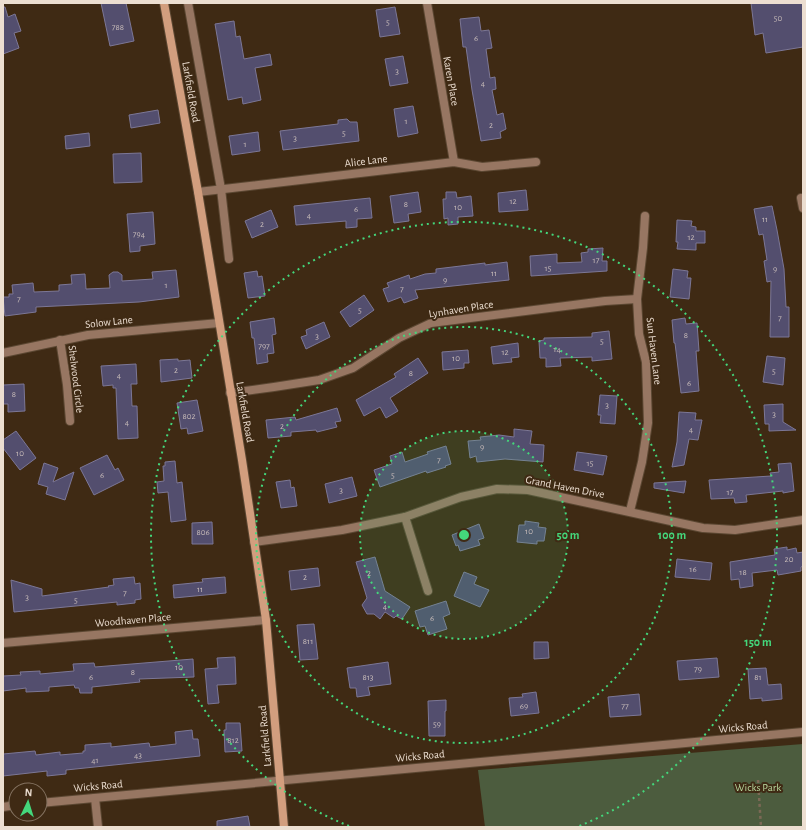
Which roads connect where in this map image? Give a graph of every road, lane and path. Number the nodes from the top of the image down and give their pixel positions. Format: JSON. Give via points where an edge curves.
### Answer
{"nodes":[{"id":1,"x":164,"y":3,"type":"edge"},
{"id":2,"x":188,"y":3,"type":"edge"},
{"id":3,"x":426,"y":3,"type":"edge"},
{"id":4,"x":454,"y":162,"type":"junction"},
{"id":5,"x":536,"y":162,"type":"dead end"},
{"id":6,"x":221,"y":189,"type":"junction"},
{"id":7,"x":198,"y":192,"type":"junction"},
{"id":8,"x":801,"y":198,"type":"dead end"},
{"id":9,"x":803,"y":208,"type":"edge"},
{"id":10,"x":645,"y":216,"type":"dead end"},
{"id":11,"x":229,"y":259,"type":"dead end"},
{"id":12,"x":637,"y":299,"type":"junction"},
{"id":13,"x":219,"y":323,"type":"junction"},
{"id":14,"x":60,"y":340,"type":"junction"},
{"id":15,"x":3,"y":353,"type":"edge"},
{"id":16,"x":230,"y":393,"type":"junction"},
{"id":17,"x":70,"y":421,"type":"dead end"},
{"id":18,"x":630,"y":511,"type":"junction"},
{"id":19,"x":405,"y":517,"type":"junction"},
{"id":20,"x":803,"y":520,"type":"edge"},
{"id":21,"x":254,"y":542,"type":"junction"},
{"id":22,"x":428,"y":591,"type":"dead end"},
{"id":23,"x":266,"y":620,"type":"junction"},
{"id":24,"x":3,"y":643,"type":"edge"},
{"id":25,"x":803,"y":732,"type":"edge"},
{"id":26,"x":279,"y":780,"type":"junction"},
{"id":27,"x":758,"y":780,"type":"dead end"},
{"id":28,"x":95,"y":798,"type":"junction"},
{"id":29,"x":48,"y":802,"type":"edge"},
{"id":30,"x":98,"y":827,"type":"edge"},
{"id":31,"x":284,"y":827,"type":"edge"},
{"id":32,"x":761,"y":827,"type":"edge"}],
"edges":[{"from":1,"to":7,"type":"main road","name":"Larkfield Road"},
{"from":2,"to":6,"type":"street","name":"Larkfield Road"},
{"from":3,"to":4,"type":"street","name":"Karen Place"},
{"from":4,"to":5,"type":"street","name":"Alice Lane","via":[[482,167]]},
{"from":4,"to":6,"type":"street","name":"Alice Lane"},
{"from":6,"to":7,"type":"street","name":"Alice Lane"},
{"from":6,"to":11,"type":"street","name":"Larkfield Road"},
{"from":7,"to":13,"type":"main road","name":"Larkfield Road"},
{"from":8,"to":9,"type":"street"},
{"from":10,"to":12,"type":"street","name":"Sun Haven Lane"},
{"from":12,"to":16,"type":"street","name":"Lynhaven Place","via":[[431,323],[398,338],[353,368],[319,380]]},
{"from":12,"to":18,"type":"street","name":"Sun Haven Lane","via":[[639,334],[646,362],[648,423]]},
{"from":13,"to":14,"type":"street","name":"Solow Lane"},
{"from":13,"to":16,"type":"main road","name":"Larkfield Road"},
{"from":14,"to":15,"type":"street","name":"Solow Lane"},
{"from":14,"to":17,"type":"street","name":"Shelwood Circle"},
{"from":16,"to":21,"type":"main road","name":"Larkfield Road"},
{"from":18,"to":19,"type":"street","name":"Grand Haven Drive","via":[[528,490],[497,489],[461,497]]},
{"from":18,"to":20,"type":"street","name":"Grand Haven Drive","via":[[703,528],[735,530]]},
{"from":19,"to":21,"type":"street","name":"Grand Haven Drive","via":[[342,530]]},
{"from":19,"to":22,"type":"street"},
{"from":21,"to":23,"type":"main road","name":"Larkfield Road"},
{"from":23,"to":24,"type":"street","name":"Woodhaven Place"},
{"from":23,"to":26,"type":"main road","name":"Larkfield Road"},
{"from":25,"to":26,"type":"street","name":"Wicks Road"},
{"from":26,"to":28,"type":"street","name":"Wicks Road"},
{"from":26,"to":31,"type":"main road","name":"Larkfield Road"},
{"from":27,"to":32,"type":"path"},
{"from":28,"to":29,"type":"street","name":"Wicks Road"},
{"from":28,"to":30,"type":"street"}]}
